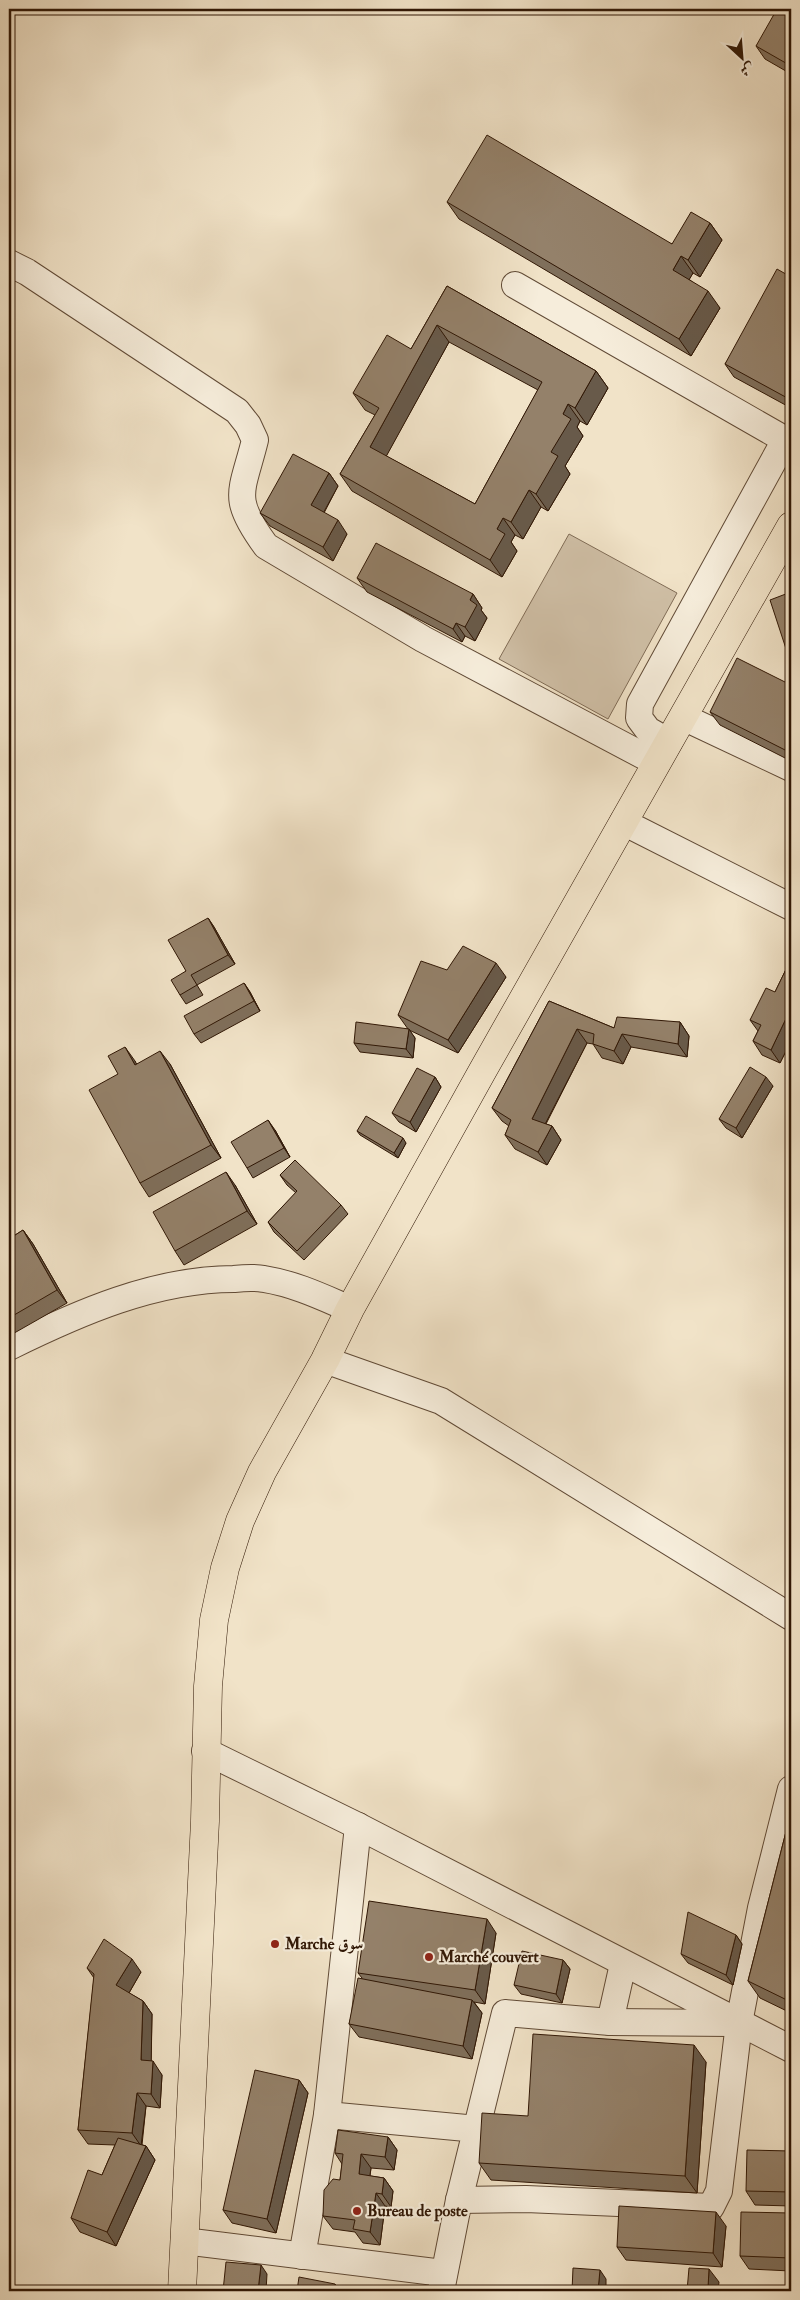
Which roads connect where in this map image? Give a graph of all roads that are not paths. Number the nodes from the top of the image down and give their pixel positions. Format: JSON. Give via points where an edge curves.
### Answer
{"nodes":[{"id":1,"x":9,"y":263,"type":"edge"},
{"id":2,"x":515,"y":285,"type":"dead end"},
{"id":3,"x":788,"y":442,"type":"edge"},
{"id":4,"x":791,"y":526,"type":"edge"},
{"id":5,"x":684,"y":717,"type":"junction"},
{"id":6,"x":663,"y":753,"type":"junction"},
{"id":7,"x":791,"y":768,"type":"edge"},
{"id":8,"x":622,"y":822,"type":"junction"},
{"id":9,"x":791,"y":907,"type":"edge"},
{"id":10,"x":350,"y":1310,"type":"junction"},
{"id":11,"x":9,"y":1347,"type":"edge"},
{"id":12,"x":325,"y":1360,"type":"junction"},
{"id":13,"x":791,"y":1617,"type":"edge"},
{"id":14,"x":205,"y":1751,"type":"junction"},
{"id":15,"x":791,"y":1789,"type":"edge"},
{"id":16,"x":358,"y":1826,"type":"junction"},
{"id":17,"x":623,"y":1964,"type":"junction"},
{"id":18,"x":610,"y":2022,"type":"junction"},
{"id":19,"x":739,"y":2023,"type":"junction"},
{"id":20,"x":791,"y":2050,"type":"edge"},
{"id":21,"x":327,"y":2115,"type":"junction"},
{"id":22,"x":477,"y":2129,"type":"junction"},
{"id":23,"x":459,"y":2200,"type":"junction"},
{"id":24,"x":184,"y":2241,"type":"junction"},
{"id":25,"x":302,"y":2256,"type":"junction"},
{"id":26,"x":442,"y":2282,"type":"edge"},
{"id":27,"x":182,"y":2291,"type":"edge"}],
"edges":[{"from":1,"to":6,"type":"street","via":[[237,411],[255,440],[242,483],[241,503],[250,525],[266,546],[423,639]]},
{"from":2,"to":3,"type":"street"},
{"from":3,"to":6,"type":"street","via":[[640,704],[639,718]]},
{"from":4,"to":5,"type":"main road"},
{"from":5,"to":6,"type":"main road"},
{"from":5,"to":7,"type":"street"},
{"from":6,"to":8,"type":"main road"},
{"from":8,"to":9,"type":"street"},
{"from":8,"to":10,"type":"main road"},
{"from":10,"to":11,"type":"street","via":[[298,1287],[263,1278],[201,1279],[142,1293],[88,1312]]},
{"from":10,"to":12,"type":"main road"},
{"from":12,"to":13,"type":"street","via":[[441,1400]]},
{"from":12,"to":14,"type":"main road","via":[[262,1472],[240,1521],[225,1568],[214,1620]]},
{"from":14,"to":16,"type":"street"},
{"from":14,"to":24,"type":"main road","via":[[205,1821]]},
{"from":15,"to":19,"type":"street","via":[[761,1908]]},
{"from":16,"to":17,"type":"street"},
{"from":16,"to":21,"type":"street"},
{"from":17,"to":18,"type":"street"},
{"from":17,"to":19,"type":"street"},
{"from":18,"to":19,"type":"street"},
{"from":18,"to":22,"type":"street","via":[[505,2013]]},
{"from":19,"to":20,"type":"street"},
{"from":19,"to":23,"type":"street","via":[[719,2191],[711,2207],[526,2199]]},
{"from":21,"to":22,"type":"street"},
{"from":21,"to":25,"type":"street"},
{"from":22,"to":23,"type":"street"},
{"from":23,"to":26,"type":"street"},
{"from":24,"to":25,"type":"street"},
{"from":24,"to":27,"type":"main road"},
{"from":25,"to":26,"type":"street"}]}
